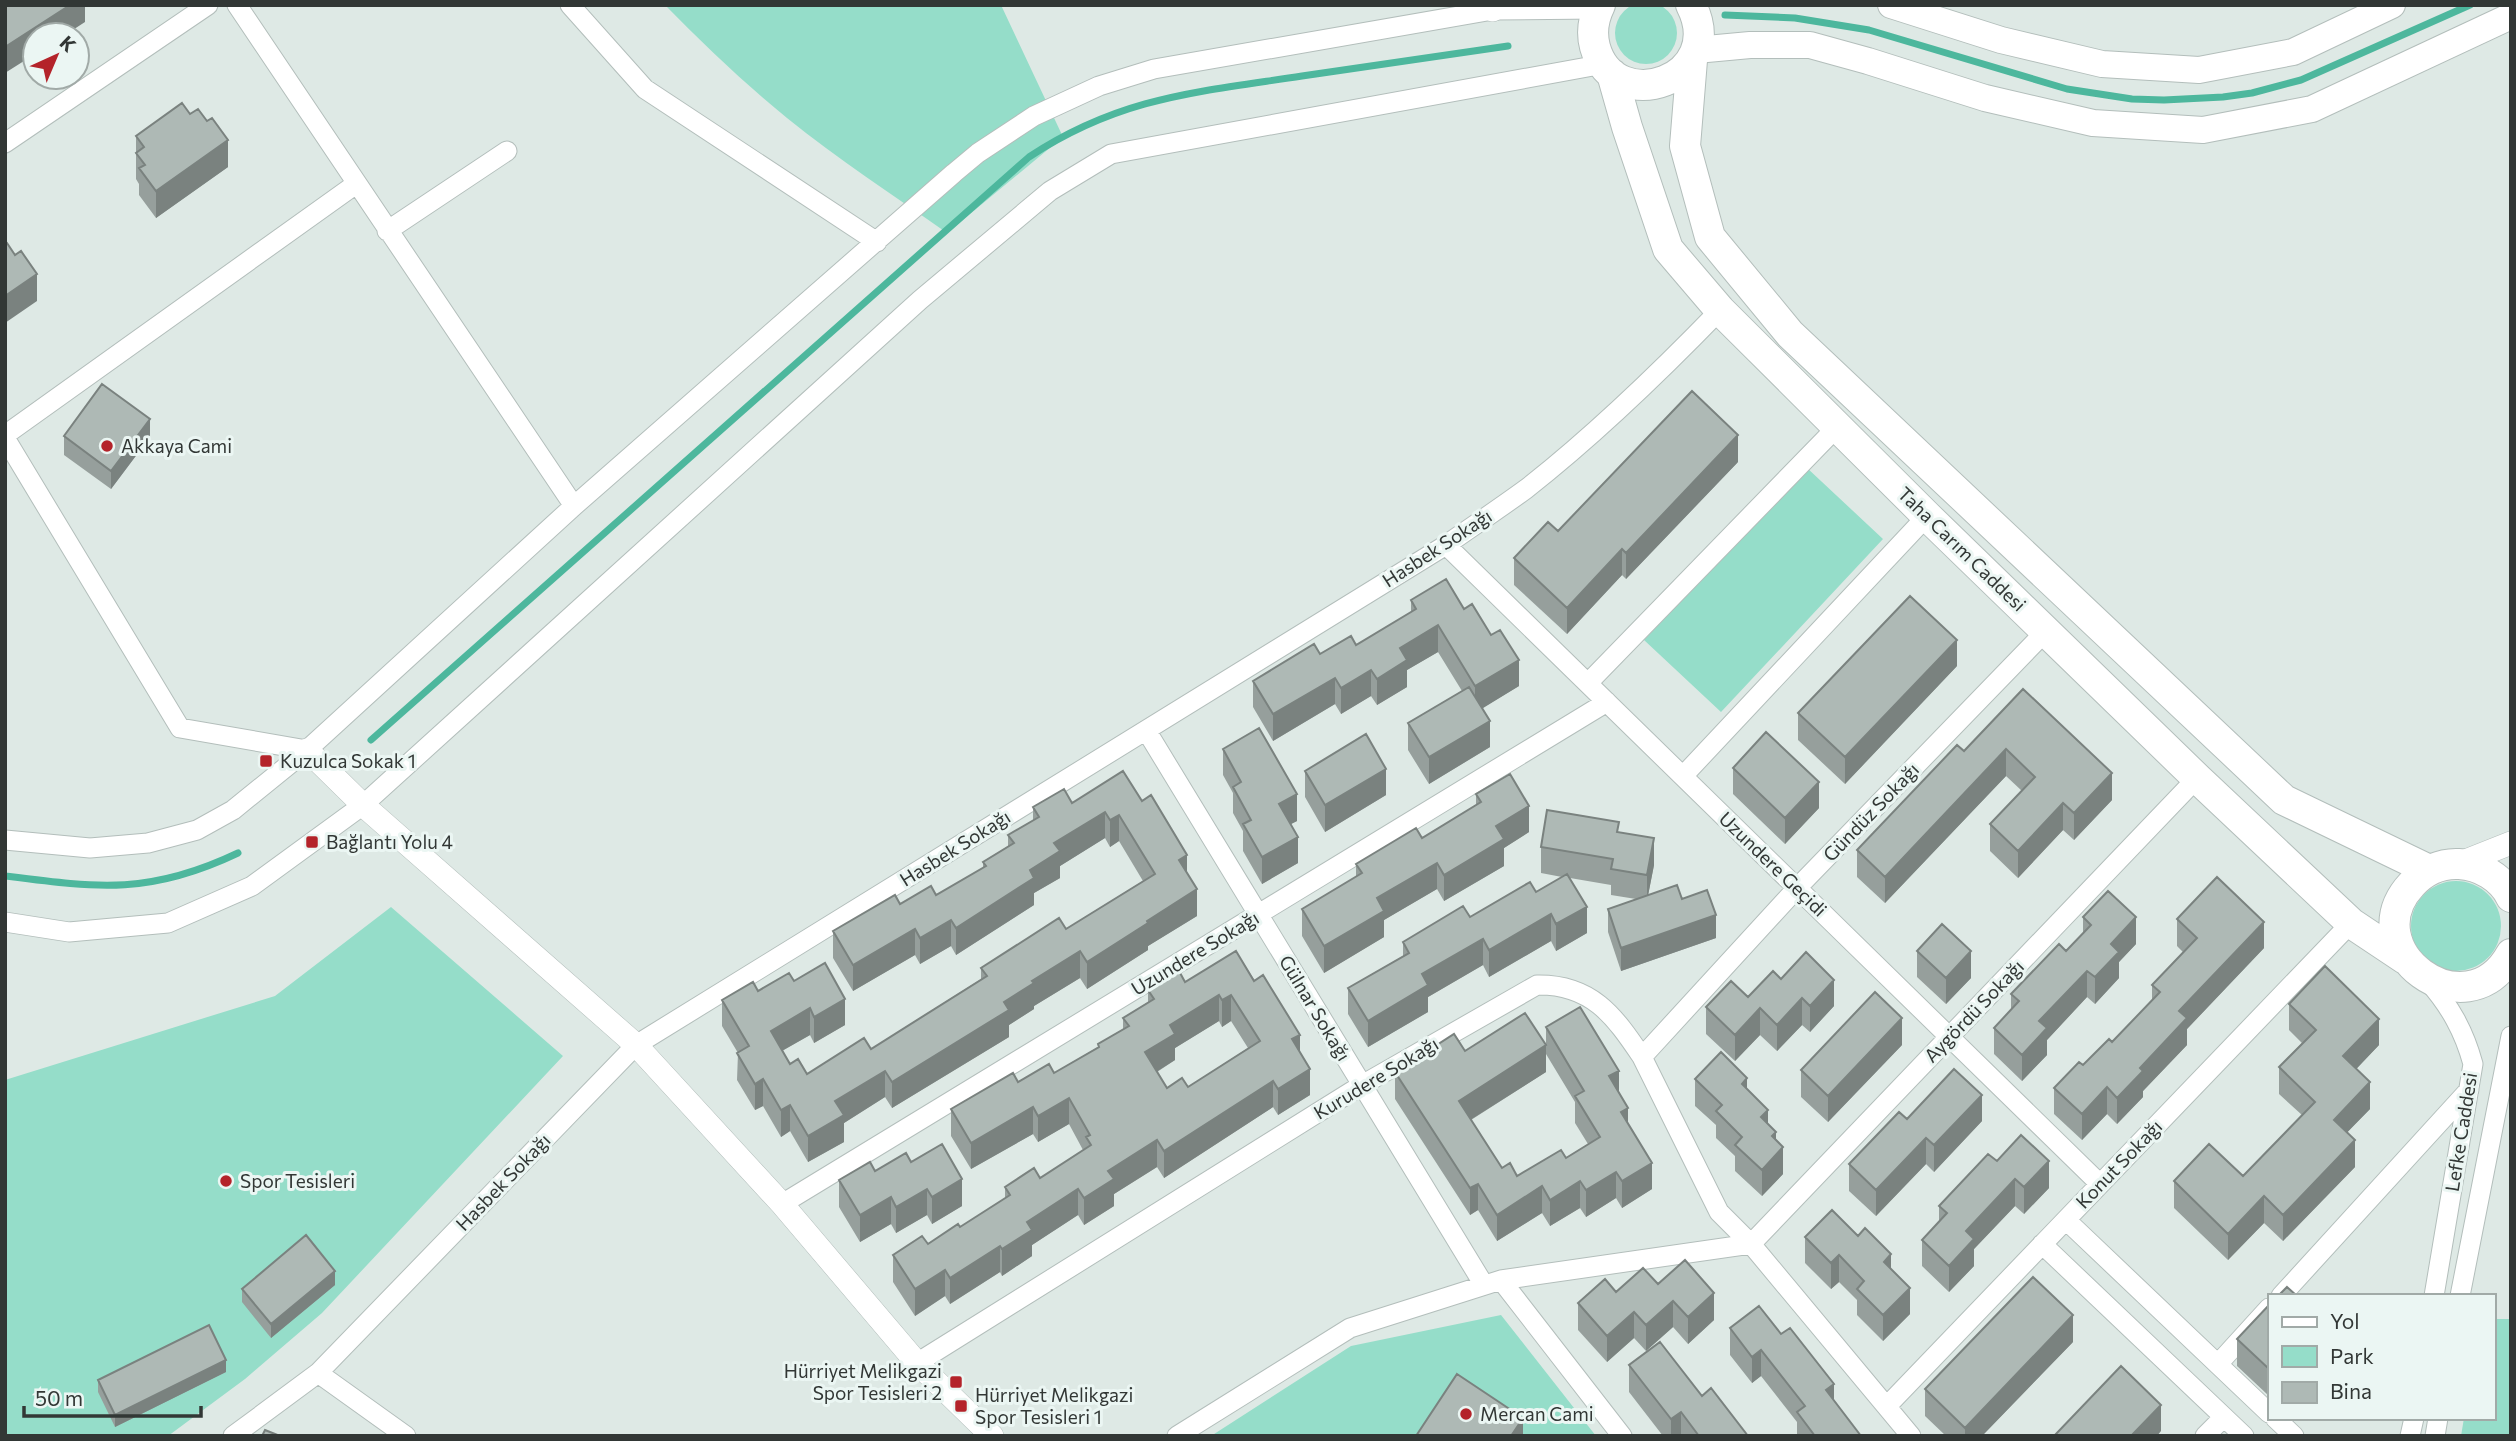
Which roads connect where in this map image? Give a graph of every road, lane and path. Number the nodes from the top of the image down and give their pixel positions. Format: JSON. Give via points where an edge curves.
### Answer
{"nodes":[{"id":1,"x":208,"y":5,"type":"edge"},
{"id":2,"x":237,"y":5,"type":"edge"},
{"id":3,"x":570,"y":5,"type":"edge"},
{"id":4,"x":1691,"y":5,"type":"edge"},
{"id":5,"x":1891,"y":5,"type":"edge"},
{"id":6,"x":2392,"y":5,"type":"edge"},
{"id":7,"x":1600,"y":7,"type":"edge"},
{"id":8,"x":1491,"y":8,"type":"edge"},
{"id":9,"x":2357,"y":12,"type":"edge"},
{"id":10,"x":2511,"y":16,"type":"edge"},
{"id":11,"x":1694,"y":55,"type":"junction"},
{"id":12,"x":1608,"y":69,"type":"junction"},
{"id":13,"x":5,"y":143,"type":"edge"},
{"id":14,"x":507,"y":151,"type":"dead end"},
{"id":15,"x":356,"y":184,"type":"junction"},
{"id":16,"x":387,"y":232,"type":"junction"},
{"id":17,"x":877,"y":242,"type":"junction"},
{"id":18,"x":1720,"y":310,"type":"junction"},
{"id":19,"x":1837,"y":427,"type":"junction"},
{"id":20,"x":5,"y":436,"type":"edge"},
{"id":21,"x":575,"y":506,"type":"junction"},
{"id":22,"x":1927,"y":516,"type":"junction"},
{"id":23,"x":1446,"y":545,"type":"junction"},
{"id":24,"x":2046,"y":631,"type":"junction"},
{"id":25,"x":1588,"y":683,"type":"junction"},
{"id":26,"x":1607,"y":702,"type":"junction"},
{"id":27,"x":1146,"y":730,"type":"junction"},
{"id":28,"x":307,"y":750,"type":"junction"},
{"id":29,"x":1683,"y":776,"type":"junction"},
{"id":30,"x":2197,"y":778,"type":"junction"},
{"id":31,"x":363,"y":805,"type":"junction"},
{"id":32,"x":5,"y":840,"type":"edge"},
{"id":33,"x":2511,"y":843,"type":"edge"},
{"id":34,"x":2444,"y":867,"type":"junction"},
{"id":35,"x":1797,"y":888,"type":"junction"},
{"id":36,"x":2511,"y":897,"type":"edge"},
{"id":37,"x":1258,"y":914,"type":"junction"},
{"id":38,"x":5,"y":922,"type":"edge"},
{"id":39,"x":2351,"y":923,"type":"junction"},
{"id":40,"x":2511,"y":954,"type":"edge"},
{"id":41,"x":2405,"y":959,"type":"junction"},
{"id":42,"x":2427,"y":979,"type":"junction"},
{"id":43,"x":2511,"y":1035,"type":"edge"},
{"id":44,"x":1950,"y":1037,"type":"junction"},
{"id":45,"x":636,"y":1045,"type":"junction"},
{"id":46,"x":1642,"y":1057,"type":"junction"},
{"id":47,"x":1362,"y":1085,"type":"junction"},
{"id":48,"x":2469,"y":1090,"type":"junction"},
{"id":49,"x":2100,"y":1184,"type":"junction"},
{"id":50,"x":782,"y":1204,"type":"junction"},
{"id":51,"x":2066,"y":1220,"type":"junction"},
{"id":52,"x":1751,"y":1244,"type":"junction"},
{"id":53,"x":2042,"y":1244,"type":"junction"},
{"id":54,"x":1492,"y":1282,"type":"junction"},
{"id":55,"x":2283,"y":1294,"type":"edge"},
{"id":56,"x":2434,"y":1294,"type":"edge"},
{"id":57,"x":2460,"y":1294,"type":"edge"},
{"id":58,"x":2268,"y":1309,"type":"edge"},
{"id":59,"x":917,"y":1363,"type":"junction"},
{"id":60,"x":2218,"y":1364,"type":"junction"},
{"id":61,"x":318,"y":1373,"type":"junction"},
{"id":62,"x":1887,"y":1406,"type":"junction"},
{"id":63,"x":2268,"y":1412,"type":"edge"},
{"id":64,"x":2224,"y":1417,"type":"junction"},
{"id":65,"x":2277,"y":1420,"type":"edge"},
{"id":66,"x":233,"y":1436,"type":"edge"},
{"id":67,"x":406,"y":1436,"type":"edge"},
{"id":68,"x":992,"y":1436,"type":"edge"},
{"id":69,"x":1177,"y":1436,"type":"edge"},
{"id":70,"x":1622,"y":1436,"type":"edge"},
{"id":71,"x":1911,"y":1436,"type":"edge"},
{"id":72,"x":2204,"y":1436,"type":"edge"},
{"id":73,"x":2244,"y":1436,"type":"edge"},
{"id":74,"x":2294,"y":1436,"type":"edge"}],
"edges":[{"from":1,"to":13,"type":"street"},
{"from":2,"to":15,"type":"street"},
{"from":3,"to":17,"type":"street","via":[[645,89]]},
{"from":4,"to":11,"type":"main road","name":"Taha Carım Caddesi","via":[[1699,28]]},
{"from":5,"to":9,"type":"main road","via":[[2001,40],[2102,64],[2199,70],[2293,52]]},
{"from":6,"to":9,"type":"main road"},
{"from":7,"to":8,"type":"street"},
{"from":7,"to":12,"type":"main road","name":"Taha Carım Caddesi","via":[[1593,38]]},
{"from":8,"to":17,"type":"street","via":[[1163,68],[1099,86],[1034,116],[995,141]]},
{"from":10,"to":11,"type":"main road","via":[[2312,109],[2203,130],[2093,123],[1985,98],[1810,45],[1750,45]]},
{"from":11,"to":12,"type":"main road","via":[[1680,73],[1664,83],[1646,86],[1628,83]]},
{"from":11,"to":34,"type":"main road","name":"Taha Carım Caddesi","via":[[1685,146],[1710,237],[1790,334],[2284,800]]},
{"from":12,"to":18,"type":"main road","name":"Taha Carım Caddesi","via":[[1668,249]]},
{"from":12,"to":31,"type":"street","via":[[1111,154],[1050,191],[920,300]]},
{"from":14,"to":16,"type":"street"},
{"from":15,"to":16,"type":"street"},
{"from":15,"to":20,"type":"street"},
{"from":16,"to":21,"type":"street"},
{"from":17,"to":21,"type":"street"},
{"from":18,"to":19,"type":"main road","name":"Taha Carım Caddesi"},
{"from":18,"to":23,"type":"street","name":"Hasbek Sokağı","via":[[1573,450]]},
{"from":19,"to":22,"type":"main road","name":"Taha Carım Caddesi"},
{"from":19,"to":25,"type":"street"},
{"from":20,"to":28,"type":"street","via":[[180,729]]},
{"from":21,"to":28,"type":"street"},
{"from":22,"to":24,"type":"main road","name":"Taha Carım Caddesi"},
{"from":22,"to":29,"type":"street"},
{"from":23,"to":25,"type":"street","name":"Uzundere Geçidi"},
{"from":23,"to":27,"type":"street","name":"Hasbek Sokağı"},
{"from":24,"to":30,"type":"main road","name":"Taha Carım Caddesi"},
{"from":24,"to":35,"type":"street","name":"Gündüz Sokağı"},
{"from":25,"to":26,"type":"street","name":"Uzundere Geçidi"},
{"from":26,"to":29,"type":"street","name":"Uzundere Geçidi"},
{"from":26,"to":37,"type":"street","name":"Uzundere Sokağı"},
{"from":27,"to":37,"type":"street","name":"Gülnar Sokağı"},
{"from":27,"to":45,"type":"street","name":"Hasbek Sokağı"},
{"from":28,"to":31,"type":"street"},
{"from":28,"to":32,"type":"street","via":[[233,810],[177,837],[90,848]]},
{"from":29,"to":35,"type":"street","name":"Uzundere Geçidi"},
{"from":30,"to":39,"type":"main road","name":"Taha Carım Caddesi"},
{"from":30,"to":44,"type":"street","name":"Aygördü Sokağı"},
{"from":31,"to":38,"type":"street","via":[[252,886],[168,923],[69,932]]},
{"from":31,"to":45,"type":"street"},
{"from":33,"to":34,"type":"street"},
{"from":34,"to":36,"type":"main road","name":"Taha Carım Caddesi","via":[[2487,872]]},
{"from":34,"to":41,"type":"main road","via":[[2407,889],[2396,916]]},
{"from":35,"to":44,"type":"street","name":"Uzundere Geçidi"},
{"from":35,"to":46,"type":"street","name":"Gündüz Sokağı"},
{"from":37,"to":47,"type":"street","name":"Gülnar Sokağı"},
{"from":37,"to":50,"type":"street","name":"Uzundere Sokağı"},
{"from":39,"to":41,"type":"main road","name":"Taha Carım Caddesi"},
{"from":39,"to":49,"type":"street","name":"Konut Sokağı"},
{"from":40,"to":42,"type":"main road","via":[[2497,972],[2470,986],[2441,985]]},
{"from":41,"to":42,"type":"main road","name":"Taha Carım Caddesi"},
{"from":42,"to":48,"type":"street","name":"Lefke Caddesi","via":[[2453,1014],[2468,1046],[2473,1064]]},
{"from":43,"to":57,"type":"street","name":"Lefke Caddesi"},
{"from":44,"to":49,"type":"street","name":"Uzundere Geçidi"},
{"from":44,"to":52,"type":"street","name":"Aygördü Sokağı"},
{"from":45,"to":50,"type":"street"},
{"from":45,"to":61,"type":"street","name":"Hasbek Sokağı"},
{"from":46,"to":47,"type":"street","name":"Kurudere Sokağı","via":[[1611,1016],[1588,996],[1562,986],[1537,985]]},
{"from":46,"to":52,"type":"street","name":"Kurudere Sokağı","via":[[1719,1212]]},
{"from":47,"to":54,"type":"street","name":"Gülnar Sokağı"},
{"from":47,"to":59,"type":"street","name":"Kurudere Sokağı"},
{"from":48,"to":55,"type":"street"},
{"from":48,"to":56,"type":"street","name":"Lefke Caddesi"},
{"from":49,"to":51,"type":"street","name":"Konut Sokağı"},
{"from":50,"to":59,"type":"street"},
{"from":51,"to":53,"type":"street","name":"Konut Sokağı"},
{"from":51,"to":60,"type":"street"},
{"from":52,"to":54,"type":"street"},
{"from":52,"to":62,"type":"street","name":"Kurudere Sokağı"},
{"from":53,"to":62,"type":"street","name":"Konut Sokağı"},
{"from":53,"to":64,"type":"street"},
{"from":54,"to":69,"type":"street","via":[[1350,1328]]},
{"from":54,"to":70,"type":"street","name":"Gülnar Sokağı"},
{"from":58,"to":60,"type":"street"},
{"from":59,"to":68,"type":"street"},
{"from":60,"to":63,"type":"street"},
{"from":61,"to":66,"type":"street","name":"Hasbek Sokağı"},
{"from":61,"to":67,"type":"street"},
{"from":62,"to":71,"type":"street","name":"Kurudere Sokağı"},
{"from":64,"to":72,"type":"street"},
{"from":64,"to":73,"type":"street"},
{"from":65,"to":74,"type":"street"}]}
